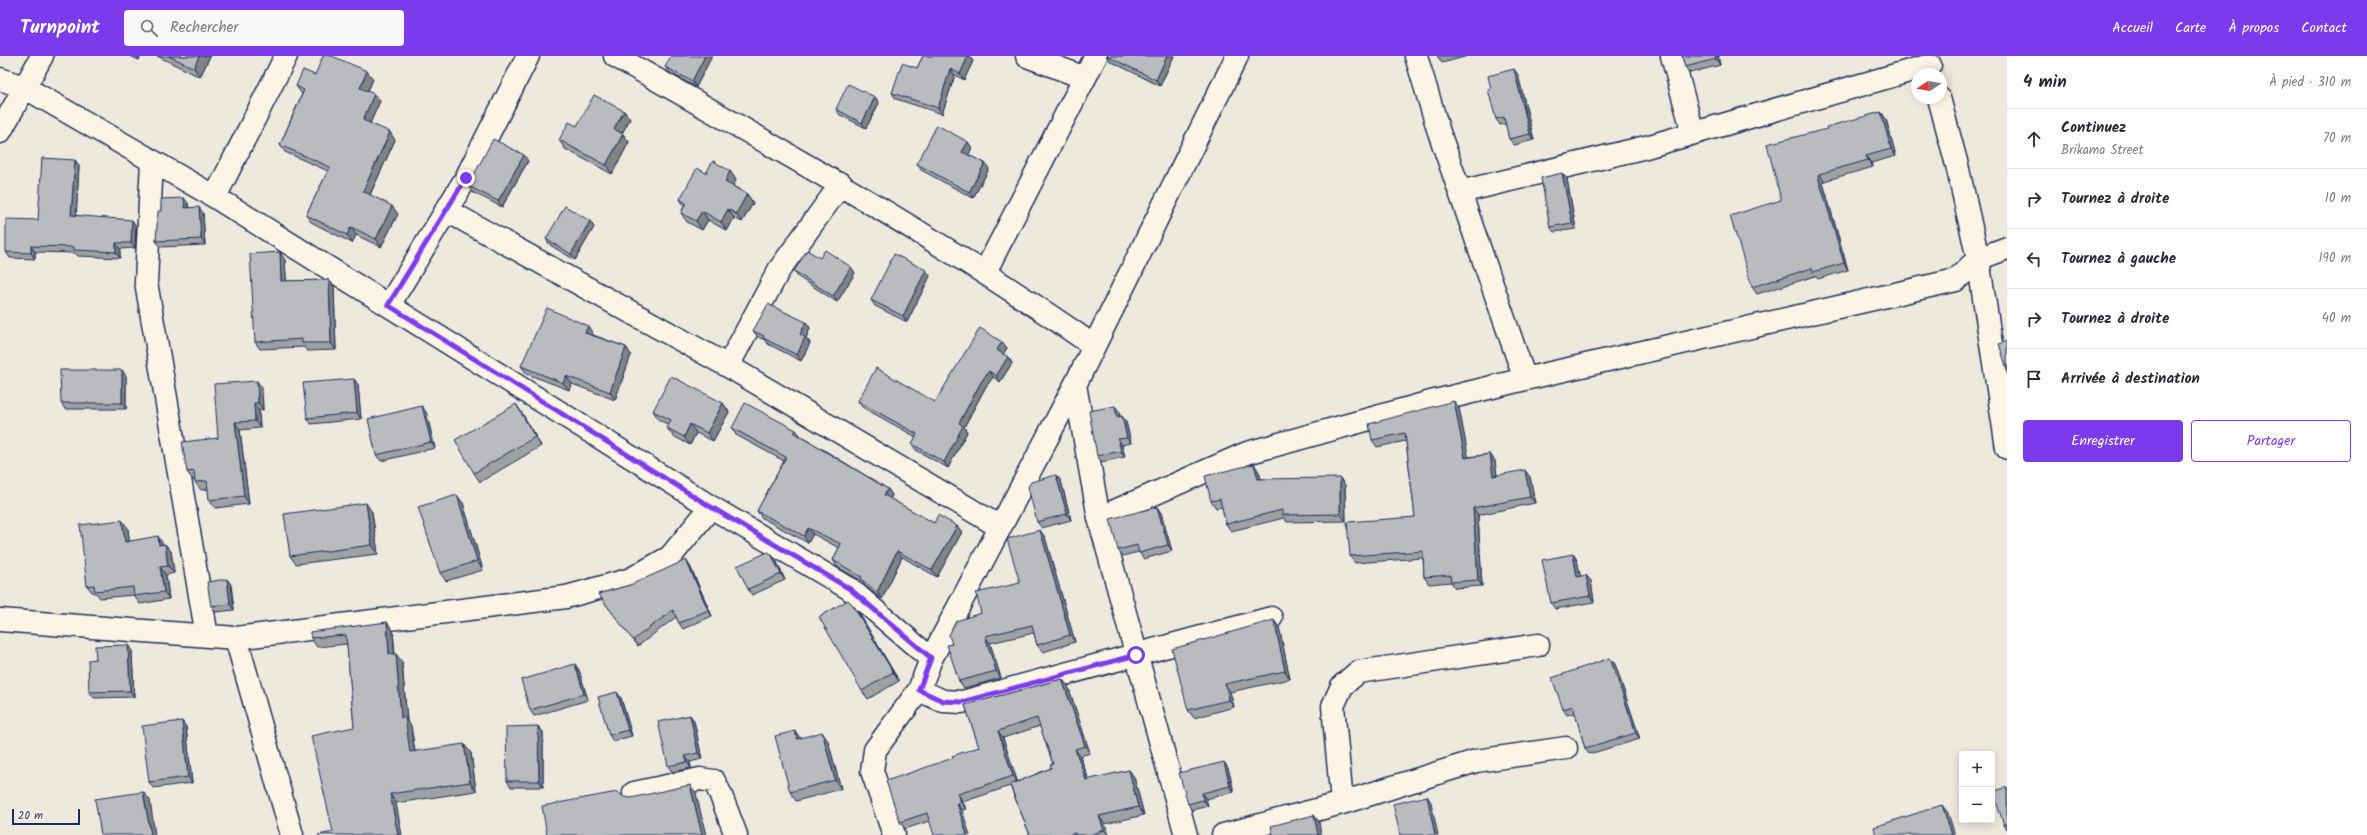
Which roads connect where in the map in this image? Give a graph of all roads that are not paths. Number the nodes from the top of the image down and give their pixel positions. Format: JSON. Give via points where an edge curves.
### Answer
{"nodes":[{"id":1,"x":42,"y":56,"type":"edge"},
{"id":2,"x":286,"y":56,"type":"edge"},
{"id":3,"x":528,"y":56,"type":"edge"},
{"id":4,"x":615,"y":56,"type":"edge"},
{"id":5,"x":1027,"y":56,"type":"edge"},
{"id":6,"x":1096,"y":56,"type":"edge"},
{"id":7,"x":1237,"y":56,"type":"edge"},
{"id":8,"x":1416,"y":56,"type":"edge"},
{"id":9,"x":1672,"y":56,"type":"edge"},
{"id":10,"x":1930,"y":65,"type":"edge"},
{"id":11,"x":1085,"y":78,"type":"junction"},
{"id":12,"x":0,"y":79,"type":"edge"},
{"id":13,"x":24,"y":87,"type":"junction"},
{"id":14,"x":1941,"y":104,"type":"edge"},
{"id":15,"x":0,"y":132,"type":"edge"},
{"id":16,"x":1693,"y":133,"type":"junction"},
{"id":17,"x":152,"y":161,"type":"junction"},
{"id":18,"x":841,"y":184,"type":"junction"},
{"id":19,"x":1460,"y":192,"type":"junction"},
{"id":20,"x":215,"y":197,"type":"junction"},
{"id":21,"x":446,"y":210,"type":"junction"},
{"id":22,"x":2007,"y":248,"type":"edge"},
{"id":23,"x":1978,"y":259,"type":"junction"},
{"id":24,"x":985,"y":272,"type":"junction"},
{"id":25,"x":388,"y":305,"type":"junction"},
{"id":26,"x":1094,"y":346,"type":"junction"},
{"id":27,"x":728,"y":366,"type":"junction"},
{"id":28,"x":1525,"y":379,"type":"junction"},
{"id":29,"x":1075,"y":385,"type":"junction"},
{"id":30,"x":2007,"y":445,"type":"edge"},
{"id":31,"x":711,"y":507,"type":"junction"},
{"id":32,"x":1099,"y":518,"type":"junction"},
{"id":33,"x":1000,"y":527,"type":"junction"},
{"id":34,"x":1271,"y":618,"type":"dead end"},
{"id":35,"x":0,"y":620,"type":"edge"},
{"id":36,"x":207,"y":636,"type":"junction"},
{"id":37,"x":236,"y":638,"type":"junction"},
{"id":38,"x":1538,"y":645,"type":"dead end"},
{"id":39,"x":1136,"y":655,"type":"junction"},
{"id":40,"x":931,"y":658,"type":"junction"},
{"id":41,"x":919,"y":690,"type":"junction"},
{"id":42,"x":1566,"y":748,"type":"dead end"},
{"id":43,"x":634,"y":793,"type":"dead end"},
{"id":44,"x":1342,"y":802,"type":"junction"},
{"id":45,"x":292,"y":835,"type":"edge"},
{"id":46,"x":736,"y":835,"type":"edge"},
{"id":47,"x":894,"y":835,"type":"edge"},
{"id":48,"x":1186,"y":835,"type":"edge"},
{"id":49,"x":1223,"y":835,"type":"edge"}],
"edges":[{"from":1,"to":13,"type":"street"},
{"from":2,"to":20,"type":"street"},
{"from":3,"to":21,"type":"street","via":[[466,178]]},
{"from":4,"to":18,"type":"street"},
{"from":5,"to":11,"type":"street"},
{"from":6,"to":11,"type":"street"},
{"from":7,"to":26,"type":"street"},
{"from":8,"to":19,"type":"street"},
{"from":9,"to":16,"type":"street"},
{"from":10,"to":16,"type":"street"},
{"from":11,"to":24,"type":"street"},
{"from":12,"to":13,"type":"street"},
{"from":13,"to":15,"type":"street"},
{"from":13,"to":17,"type":"street"},
{"from":14,"to":23,"type":"street"},
{"from":16,"to":19,"type":"street","via":[[1646,147]]},
{"from":17,"to":20,"type":"street"},
{"from":17,"to":36,"type":"street","via":[[146,282]]},
{"from":18,"to":24,"type":"street"},
{"from":18,"to":27,"type":"street","via":[[779,270]]},
{"from":19,"to":28,"type":"street"},
{"from":20,"to":25,"type":"street"},
{"from":21,"to":25,"type":"street"},
{"from":21,"to":27,"type":"street"},
{"from":22,"to":23,"type":"street"},
{"from":23,"to":28,"type":"street","via":[[1956,280]]},
{"from":23,"to":30,"type":"street"},
{"from":24,"to":26,"type":"street"},
{"from":25,"to":31,"type":"street"},
{"from":26,"to":29,"type":"street"},
{"from":27,"to":33,"type":"street"},
{"from":28,"to":32,"type":"street","via":[[1427,403],[1247,453]]},
{"from":29,"to":32,"type":"street"},
{"from":29,"to":33,"type":"street"},
{"from":31,"to":37,"type":"street","via":[[670,557],[631,579],[566,597]]},
{"from":31,"to":40,"type":"street","via":[[850,589]]},
{"from":32,"to":39,"type":"street"},
{"from":33,"to":40,"type":"street"},
{"from":34,"to":39,"type":"street"},
{"from":35,"to":36,"type":"street"},
{"from":36,"to":37,"type":"street"},
{"from":37,"to":45,"type":"street"},
{"from":38,"to":44,"type":"street","via":[[1358,672],[1342,686],[1333,706]]},
{"from":39,"to":41,"type":"street","via":[[962,702],[943,701]]},
{"from":39,"to":48,"type":"street"},
{"from":40,"to":41,"type":"street"},
{"from":41,"to":47,"type":"street","via":[[875,750],[872,771]]},
{"from":42,"to":44,"type":"street","via":[[1476,761]]},
{"from":43,"to":46,"type":"street","via":[[700,779],[714,781]]},
{"from":44,"to":49,"type":"street"}]}
